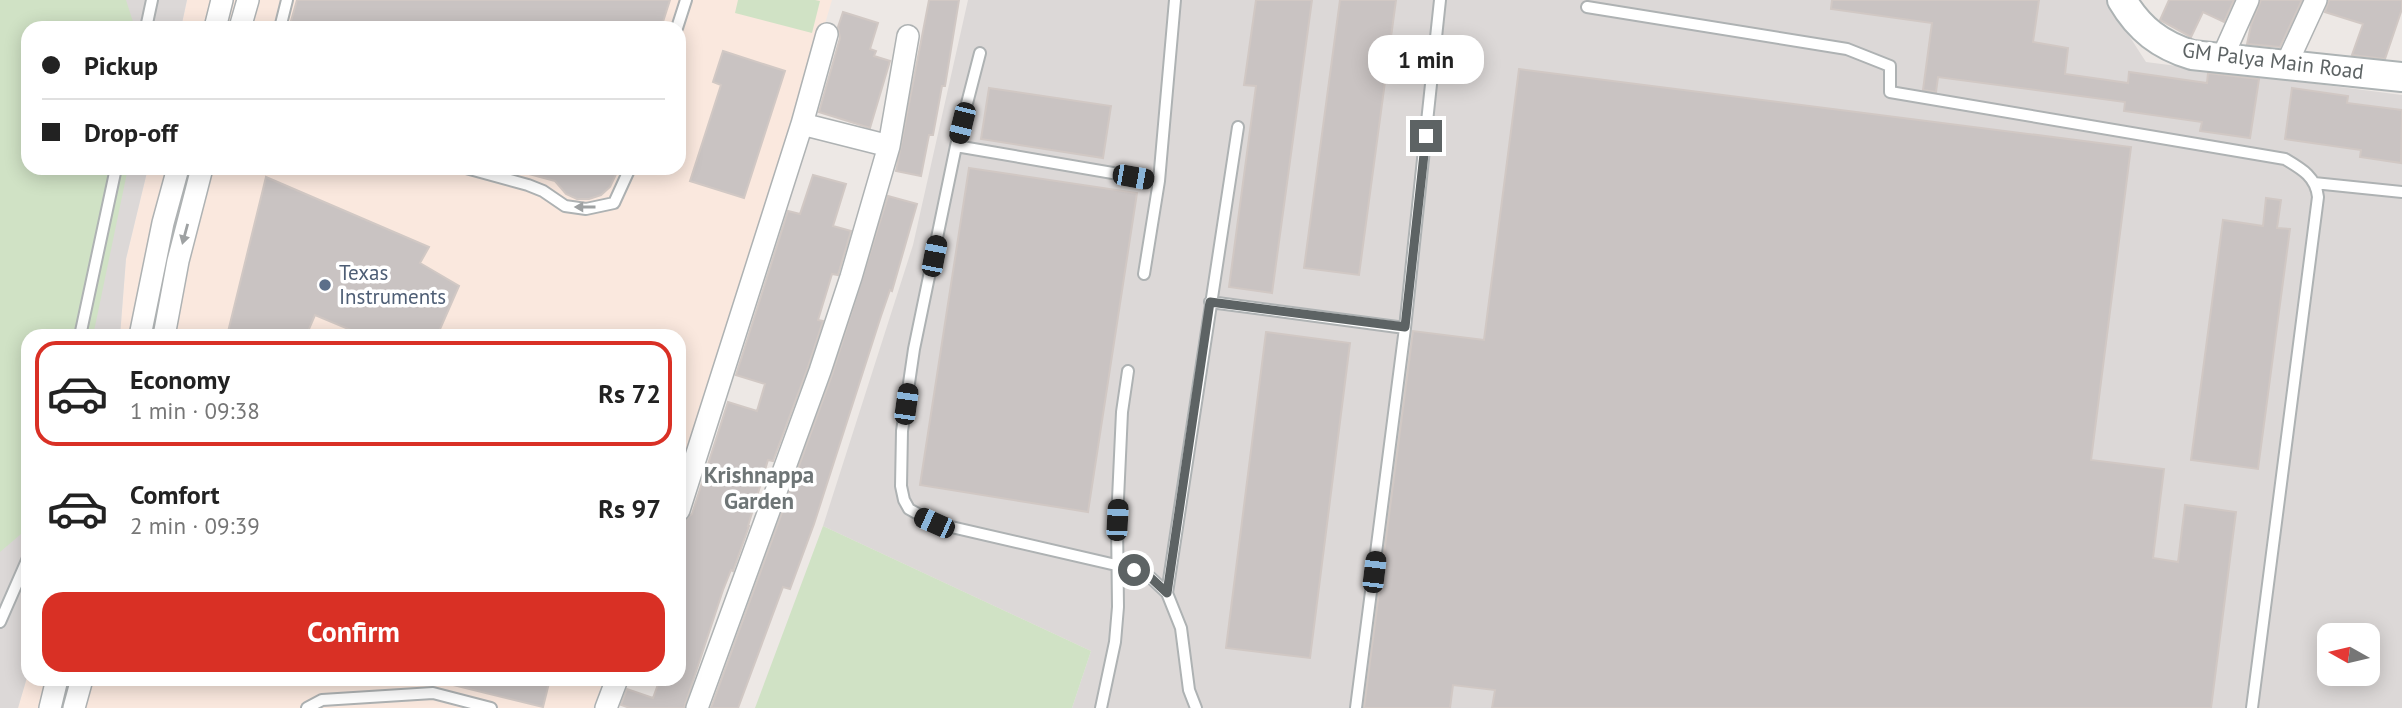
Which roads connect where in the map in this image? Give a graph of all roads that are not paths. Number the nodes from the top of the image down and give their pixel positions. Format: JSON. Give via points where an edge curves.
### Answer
{"nodes":[{"id":1,"x":152,"y":0,"type":"edge"},
{"id":2,"x":222,"y":0,"type":"edge"},
{"id":3,"x":248,"y":0,"type":"edge"},
{"id":4,"x":287,"y":0,"type":"edge"},
{"id":5,"x":686,"y":0,"type":"edge"},
{"id":6,"x":1175,"y":0,"type":"edge"},
{"id":7,"x":1440,"y":0,"type":"edge"},
{"id":8,"x":2122,"y":0,"type":"edge"},
{"id":9,"x":2248,"y":0,"type":"edge"},
{"id":10,"x":2316,"y":0,"type":"edge"},
{"id":11,"x":1587,"y":7,"type":"dead end"},
{"id":12,"x":148,"y":21,"type":"edge"},
{"id":13,"x":217,"y":21,"type":"edge"},
{"id":14,"x":242,"y":21,"type":"edge"},
{"id":15,"x":282,"y":21,"type":"edge"},
{"id":16,"x":679,"y":21,"type":"edge"},
{"id":17,"x":827,"y":34,"type":"dead end"},
{"id":18,"x":908,"y":36,"type":"dead end"},
{"id":19,"x":979,"y":53,"type":"dead end"},
{"id":20,"x":2222,"y":58,"type":"junction"},
{"id":21,"x":2286,"y":65,"type":"junction"},
{"id":22,"x":2402,"y":77,"type":"edge"},
{"id":23,"x":802,"y":124,"type":"junction"},
{"id":24,"x":1238,"y":127,"type":"dead end"},
{"id":25,"x":889,"y":146,"type":"junction"},
{"id":26,"x":956,"y":146,"type":"junction"},
{"id":27,"x":114,"y":175,"type":"edge"},
{"id":28,"x":176,"y":175,"type":"edge"},
{"id":29,"x":200,"y":175,"type":"edge"},
{"id":30,"x":492,"y":175,"type":"edge"},
{"id":31,"x":627,"y":175,"type":"edge"},
{"id":32,"x":1159,"y":181,"type":"junction"},
{"id":33,"x":2315,"y":183,"type":"junction"},
{"id":34,"x":2402,"y":192,"type":"edge"},
{"id":35,"x":1144,"y":275,"type":"dead end"},
{"id":36,"x":1210,"y":302,"type":"junction"},
{"id":37,"x":1405,"y":327,"type":"junction"},
{"id":38,"x":82,"y":329,"type":"edge"},
{"id":39,"x":141,"y":329,"type":"edge"},
{"id":40,"x":165,"y":329,"type":"edge"},
{"id":41,"x":1128,"y":371,"type":"dead end"},
{"id":42,"x":686,"y":488,"type":"edge"},
{"id":43,"x":1116,"y":565,"type":"junction"},
{"id":44,"x":21,"y":574,"type":"edge"},
{"id":45,"x":1167,"y":593,"type":"junction"},
{"id":46,"x":0,"y":622,"type":"edge"},
{"id":47,"x":58,"y":686,"type":"edge"},
{"id":48,"x":77,"y":686,"type":"edge"},
{"id":49,"x":614,"y":686,"type":"edge"},
{"id":50,"x":61,"y":707,"type":"edge"},
{"id":51,"x":307,"y":708,"type":"edge"},
{"id":52,"x":491,"y":708,"type":"edge"},
{"id":53,"x":606,"y":708,"type":"edge"},
{"id":54,"x":697,"y":708,"type":"edge"},
{"id":55,"x":1101,"y":708,"type":"edge"},
{"id":56,"x":1196,"y":708,"type":"edge"},
{"id":57,"x":1356,"y":708,"type":"edge"},
{"id":58,"x":2252,"y":708,"type":"edge"}],
"edges":[{"from":1,"to":12,"type":"lane"},
{"from":2,"to":13,"type":"street"},
{"from":3,"to":14,"type":"street"},
{"from":4,"to":15,"type":"lane"},
{"from":5,"to":16,"type":"lane"},
{"from":6,"to":32,"type":"lane"},
{"from":7,"to":37,"type":"lane"},
{"from":8,"to":20,"type":"main road","name":"GM Palya Main Road","via":[[2140,26],[2159,41],[2192,55]]},
{"from":9,"to":20,"type":"street"},
{"from":10,"to":21,"type":"street"},
{"from":11,"to":33,"type":"lane","via":[[1847,49],[1889,66],[1890,92],[2285,159]]},
{"from":17,"to":23,"type":"street"},
{"from":18,"to":25,"type":"street"},
{"from":19,"to":26,"type":"lane"},
{"from":20,"to":21,"type":"main road","name":"GM Palya Main Road"},
{"from":21,"to":22,"type":"main road","name":"GM Palya Main Road"},
{"from":23,"to":25,"type":"street"},
{"from":23,"to":42,"type":"street"},
{"from":24,"to":36,"type":"lane"},
{"from":25,"to":54,"type":"street","via":[[820,371]]},
{"from":26,"to":32,"type":"lane"},
{"from":26,"to":43,"type":"lane","via":[[910,376],[902,431],[904,500],[909,509],[934,523]]},
{"from":27,"to":38,"type":"lane"},
{"from":28,"to":39,"type":"street"},
{"from":29,"to":40,"type":"street","one_way":true},
{"from":31,"to":30,"type":"lane","one_way":true,"via":[[614,203],[586,209],[565,206],[543,191]]},
{"from":32,"to":35,"type":"lane"},
{"from":33,"to":34,"type":"lane"},
{"from":33,"to":58,"type":"lane","via":[[2318,197]]},
{"from":36,"to":37,"type":"lane"},
{"from":36,"to":45,"type":"lane"},
{"from":37,"to":57,"type":"lane"},
{"from":41,"to":43,"type":"lane"},
{"from":43,"to":45,"type":"lane","via":[[1151,578]]},
{"from":43,"to":55,"type":"lane","via":[[1115,642]]},
{"from":44,"to":46,"type":"lane"},
{"from":45,"to":56,"type":"lane","via":[[1181,628],[1189,690]]},
{"from":47,"to":50,"type":"street"},
{"from":48,"to":50,"type":"street"},
{"from":49,"to":53,"type":"street"},
{"from":51,"to":52,"type":"lane","via":[[322,700],[433,693]]}]}
